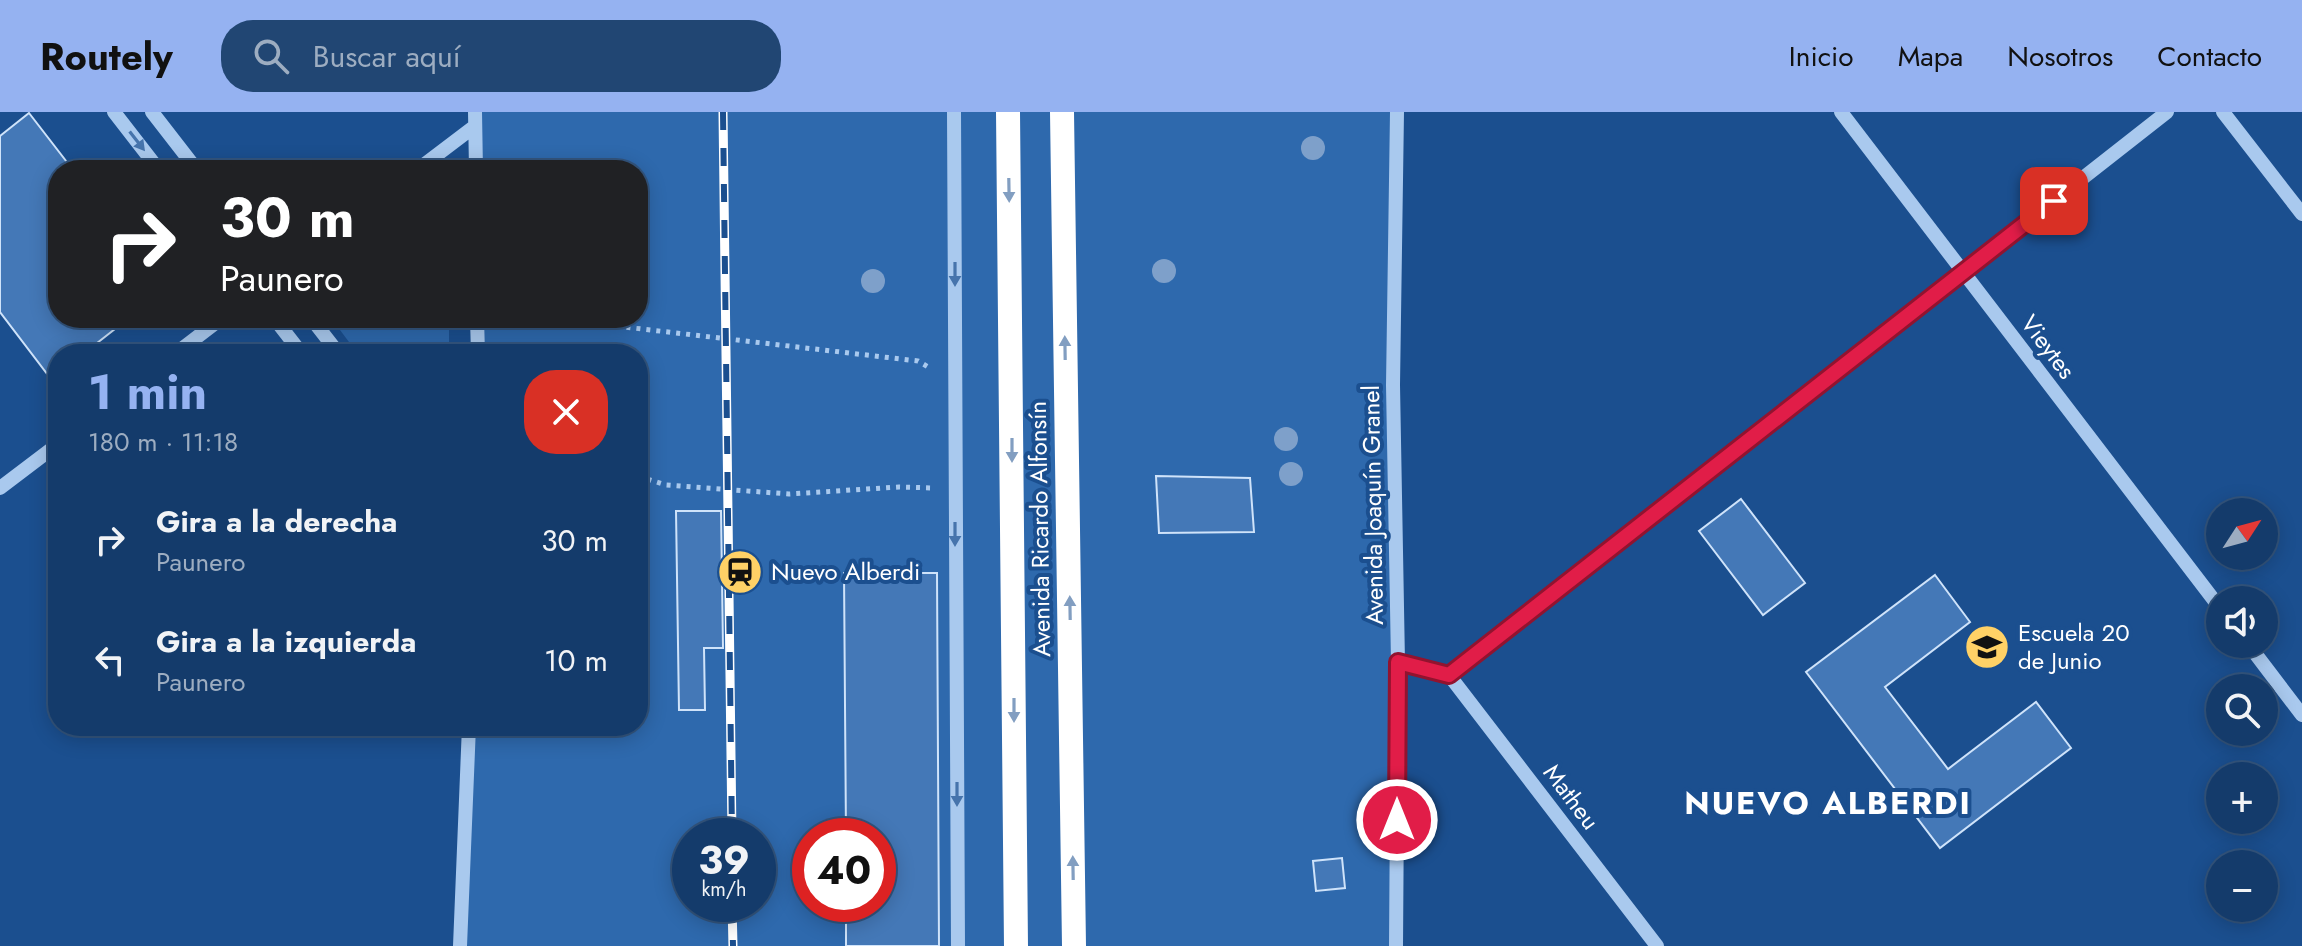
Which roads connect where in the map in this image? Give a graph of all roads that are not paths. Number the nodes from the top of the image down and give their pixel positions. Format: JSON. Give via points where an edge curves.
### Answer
{"nodes":[{"id":1,"x":114,"y":112,"type":"edge"},
{"id":2,"x":152,"y":112,"type":"edge"},
{"id":3,"x":954,"y":112,"type":"edge"},
{"id":4,"x":1008,"y":112,"type":"edge"},
{"id":5,"x":1062,"y":112,"type":"edge"},
{"id":6,"x":1397,"y":112,"type":"edge"},
{"id":7,"x":1841,"y":112,"type":"edge"},
{"id":8,"x":2167,"y":112,"type":"edge"},
{"id":9,"x":2223,"y":112,"type":"edge"},
{"id":10,"x":475,"y":119,"type":"edge"},
{"id":11,"x":151,"y":160,"type":"edge"},
{"id":12,"x":189,"y":160,"type":"edge"},
{"id":13,"x":428,"y":160,"type":"edge"},
{"id":14,"x":476,"y":160,"type":"edge"},
{"id":15,"x":2302,"y":214,"type":"edge"},
{"id":16,"x":1963,"y":272,"type":"junction"},
{"id":17,"x":209,"y":328,"type":"edge"},
{"id":18,"x":282,"y":328,"type":"edge"},
{"id":19,"x":319,"y":328,"type":"edge"},
{"id":20,"x":188,"y":344,"type":"edge"},
{"id":21,"x":294,"y":344,"type":"edge"},
{"id":22,"x":331,"y":344,"type":"edge"},
{"id":23,"x":48,"y":452,"type":"edge"},
{"id":24,"x":0,"y":488,"type":"edge"},
{"id":25,"x":2206,"y":590,"type":"edge"},
{"id":26,"x":2259,"y":658,"type":"edge"},
{"id":27,"x":1398,"y":662,"type":"junction"},
{"id":28,"x":1449,"y":675,"type":"junction"},
{"id":29,"x":2302,"y":715,"type":"edge"},
{"id":30,"x":469,"y":736,"type":"edge"},
{"id":31,"x":460,"y":946,"type":"edge"},
{"id":32,"x":958,"y":946,"type":"edge"},
{"id":33,"x":1016,"y":946,"type":"edge"},
{"id":34,"x":1074,"y":946,"type":"edge"},
{"id":35,"x":1396,"y":946,"type":"edge"},
{"id":36,"x":1657,"y":946,"type":"edge"}],
"edges":[{"from":1,"to":11,"type":"street","one_way":true},
{"from":2,"to":12,"type":"street"},
{"from":3,"to":32,"type":"street","one_way":true},
{"from":4,"to":33,"type":"highway","name":"Avenida Ricardo Alfonsín","one_way":true},
{"from":34,"to":5,"type":"highway","name":"Avenida Ricardo Alfonsín","one_way":true},
{"from":6,"to":27,"type":"street","name":"Avenida Joaquín Granel","via":[[1393,385]]},
{"from":7,"to":16,"type":"street","name":"Vieytes"},
{"from":8,"to":16,"type":"street"},
{"from":9,"to":15,"type":"street"},
{"from":10,"to":13,"type":"street"},
{"from":10,"to":14,"type":"street"},
{"from":16,"to":25,"type":"street","name":"Vieytes"},
{"from":16,"to":28,"type":"street"},
{"from":17,"to":20,"type":"street"},
{"from":18,"to":21,"type":"street"},
{"from":19,"to":22,"type":"street"},
{"from":23,"to":24,"type":"street"},
{"from":26,"to":29,"type":"street"},
{"from":27,"to":28,"type":"street"},
{"from":27,"to":35,"type":"street","name":"Avenida Joaquín Granel"},
{"from":28,"to":36,"type":"street","name":"Matheu"},
{"from":30,"to":31,"type":"street"}]}
